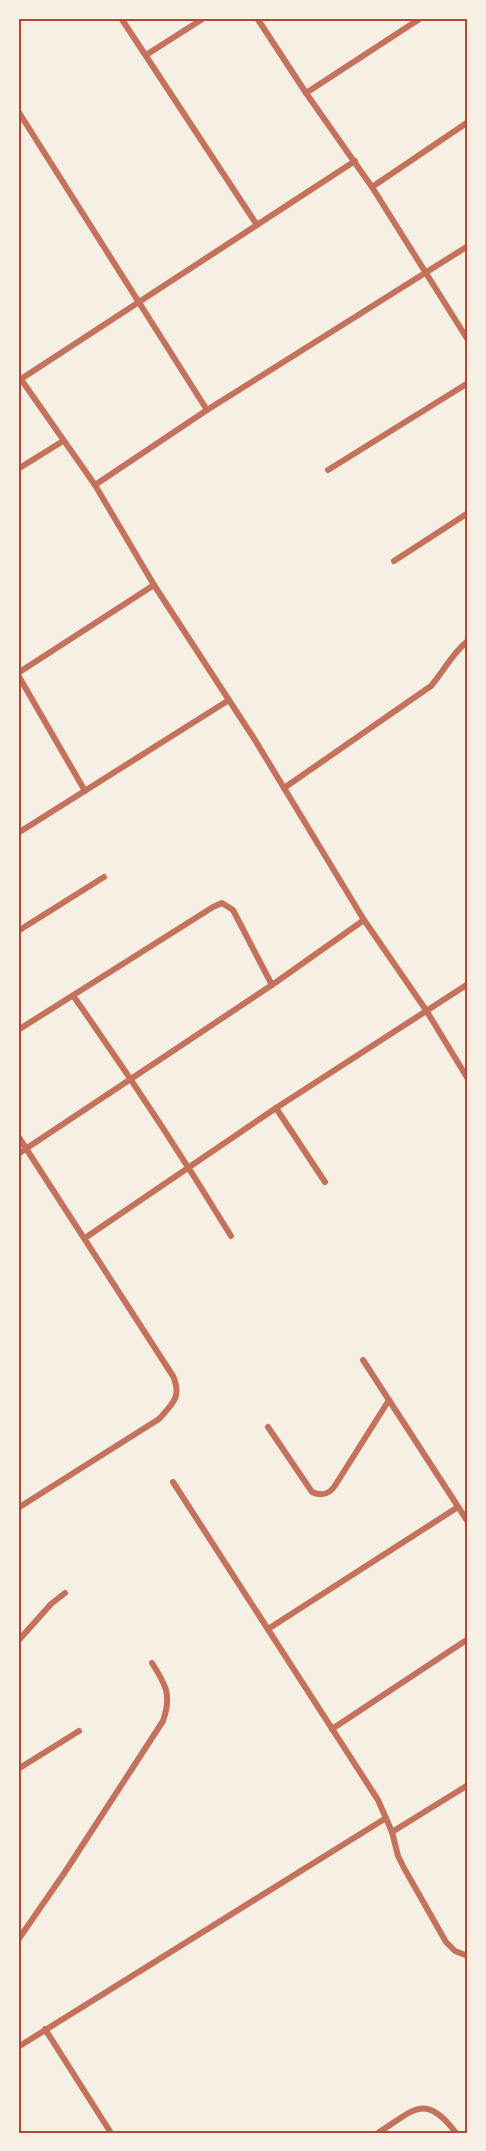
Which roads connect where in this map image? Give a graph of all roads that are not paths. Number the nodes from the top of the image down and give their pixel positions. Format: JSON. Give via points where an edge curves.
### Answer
{"nodes":[{"id":1,"x":121,"y":18,"type":"edge"},
{"id":2,"x":204,"y":18,"type":"edge"},
{"id":3,"x":257,"y":18,"type":"edge"},
{"id":4,"x":421,"y":18,"type":"edge"},
{"id":5,"x":146,"y":55,"type":"junction"},
{"id":6,"x":306,"y":93,"type":"junction"},
{"id":7,"x":18,"y":111,"type":"edge"},
{"id":8,"x":468,"y":122,"type":"edge"},
{"id":9,"x":354,"y":161,"type":"junction"},
{"id":10,"x":372,"y":187,"type":"junction"},
{"id":11,"x":257,"y":225,"type":"junction"},
{"id":12,"x":468,"y":246,"type":"edge"},
{"id":13,"x":426,"y":271,"type":"junction"},
{"id":14,"x":139,"y":302,"type":"junction"},
{"id":15,"x":468,"y":340,"type":"edge"},
{"id":16,"x":19,"y":377,"type":"edge"},
{"id":17,"x":468,"y":383,"type":"edge"},
{"id":18,"x":207,"y":410,"type":"junction"},
{"id":19,"x":63,"y":441,"type":"junction"},
{"id":20,"x":18,"y":469,"type":"edge"},
{"id":21,"x":328,"y":470,"type":"dead end"},
{"id":22,"x":94,"y":485,"type":"junction"},
{"id":23,"x":468,"y":513,"type":"edge"},
{"id":24,"x":394,"y":561,"type":"dead end"},
{"id":25,"x":154,"y":585,"type":"junction"},
{"id":26,"x":468,"y":640,"type":"edge"},
{"id":27,"x":18,"y":674,"type":"edge"},
{"id":28,"x":229,"y":700,"type":"junction"},
{"id":29,"x":284,"y":788,"type":"junction"},
{"id":30,"x":85,"y":791,"type":"junction"},
{"id":31,"x":18,"y":833,"type":"edge"},
{"id":32,"x":104,"y":877,"type":"dead end"},
{"id":33,"x":364,"y":920,"type":"junction"},
{"id":34,"x":18,"y":932,"type":"edge"},
{"id":35,"x":468,"y":984,"type":"edge"},
{"id":36,"x":272,"y":985,"type":"junction"},
{"id":37,"x":74,"y":997,"type":"junction"},
{"id":38,"x":426,"y":1010,"type":"junction"},
{"id":39,"x":18,"y":1030,"type":"edge"},
{"id":40,"x":131,"y":1078,"type":"junction"},
{"id":41,"x":468,"y":1079,"type":"edge"},
{"id":42,"x":276,"y":1108,"type":"junction"},
{"id":43,"x":18,"y":1136,"type":"edge"},
{"id":44,"x":27,"y":1148,"type":"junction"},
{"id":45,"x":18,"y":1154,"type":"edge"},
{"id":46,"x":189,"y":1167,"type":"junction"},
{"id":47,"x":325,"y":1182,"type":"dead end"},
{"id":48,"x":231,"y":1236,"type":"dead end"},
{"id":49,"x":85,"y":1238,"type":"junction"},
{"id":50,"x":363,"y":1360,"type":"dead end"},
{"id":51,"x":389,"y":1400,"type":"junction"},
{"id":52,"x":268,"y":1426,"type":"dead end"},
{"id":53,"x":173,"y":1482,"type":"dead end"},
{"id":54,"x":458,"y":1507,"type":"junction"},
{"id":55,"x":18,"y":1508,"type":"edge"},
{"id":56,"x":468,"y":1522,"type":"edge"},
{"id":57,"x":65,"y":1593,"type":"dead end"},
{"id":58,"x":268,"y":1629,"type":"junction"},
{"id":59,"x":468,"y":1639,"type":"edge"},
{"id":60,"x":18,"y":1641,"type":"edge"},
{"id":61,"x":152,"y":1663,"type":"dead end"},
{"id":62,"x":332,"y":1729,"type":"junction"},
{"id":63,"x":80,"y":1731,"type":"dead end"},
{"id":64,"x":18,"y":1769,"type":"edge"},
{"id":65,"x":468,"y":1785,"type":"edge"},
{"id":66,"x":386,"y":1818,"type":"junction"},
{"id":67,"x":392,"y":1832,"type":"junction"},
{"id":68,"x":18,"y":1940,"type":"edge"},
{"id":69,"x":468,"y":1956,"type":"edge"},
{"id":70,"x":45,"y":2030,"type":"junction"},
{"id":71,"x":18,"y":2047,"type":"edge"},
{"id":72,"x":111,"y":2133,"type":"edge"},
{"id":73,"x":378,"y":2133,"type":"edge"},
{"id":74,"x":456,"y":2133,"type":"edge"}],
"edges":[{"from":1,"to":5,"type":"street"},
{"from":2,"to":5,"type":"street"},
{"from":3,"to":6,"type":"street"},
{"from":4,"to":6,"type":"street"},
{"from":5,"to":11,"type":"street"},
{"from":6,"to":9,"type":"street"},
{"from":7,"to":14,"type":"street"},
{"from":8,"to":10,"type":"street"},
{"from":9,"to":10,"type":"street"},
{"from":9,"to":11,"type":"street"},
{"from":10,"to":13,"type":"street"},
{"from":11,"to":14,"type":"street"},
{"from":12,"to":13,"type":"street"},
{"from":13,"to":15,"type":"street"},
{"from":13,"to":18,"type":"street"},
{"from":14,"to":16,"type":"street"},
{"from":14,"to":18,"type":"street"},
{"from":16,"to":19,"type":"street"},
{"from":17,"to":21,"type":"street"},
{"from":18,"to":22,"type":"street"},
{"from":19,"to":20,"type":"street"},
{"from":19,"to":22,"type":"street"},
{"from":22,"to":25,"type":"street"},
{"from":23,"to":24,"type":"street"},
{"from":25,"to":27,"type":"street"},
{"from":25,"to":28,"type":"street"},
{"from":26,"to":29,"type":"street","via":[[431,686]]},
{"from":27,"to":30,"type":"street"},
{"from":28,"to":29,"type":"street"},
{"from":28,"to":30,"type":"street"},
{"from":29,"to":33,"type":"street"},
{"from":30,"to":31,"type":"street"},
{"from":32,"to":34,"type":"street"},
{"from":33,"to":36,"type":"street"},
{"from":33,"to":38,"type":"street"},
{"from":35,"to":38,"type":"street"},
{"from":36,"to":37,"type":"street","via":[[232,910],[222,903]]},
{"from":36,"to":40,"type":"street"},
{"from":37,"to":39,"type":"street"},
{"from":37,"to":40,"type":"street"},
{"from":38,"to":41,"type":"street"},
{"from":38,"to":42,"type":"street"},
{"from":40,"to":44,"type":"street"},
{"from":40,"to":46,"type":"street"},
{"from":42,"to":46,"type":"street"},
{"from":42,"to":47,"type":"street"},
{"from":43,"to":44,"type":"street"},
{"from":44,"to":45,"type":"street"},
{"from":44,"to":49,"type":"street"},
{"from":46,"to":48,"type":"street"},
{"from":46,"to":49,"type":"street"},
{"from":49,"to":55,"type":"street","via":[[178,1389],[175,1401],[159,1419]]},
{"from":50,"to":51,"type":"street"},
{"from":51,"to":52,"type":"street","via":[[326,1494],[312,1492]]},
{"from":51,"to":54,"type":"street"},
{"from":53,"to":58,"type":"street"},
{"from":54,"to":56,"type":"street"},
{"from":54,"to":58,"type":"street"},
{"from":57,"to":60,"type":"street"},
{"from":58,"to":62,"type":"street"},
{"from":59,"to":62,"type":"street"},
{"from":61,"to":68,"type":"street","via":[[168,1692],[163,1721]]},
{"from":62,"to":66,"type":"street"},
{"from":63,"to":64,"type":"street"},
{"from":65,"to":67,"type":"street"},
{"from":66,"to":67,"type":"street"},
{"from":66,"to":70,"type":"street"},
{"from":67,"to":69,"type":"street","via":[[398,1856],[446,1942],[455,1952]]},
{"from":70,"to":71,"type":"street"},
{"from":70,"to":72,"type":"street"},
{"from":73,"to":74,"type":"street","via":[[415,2109],[428,2107]]}]}
